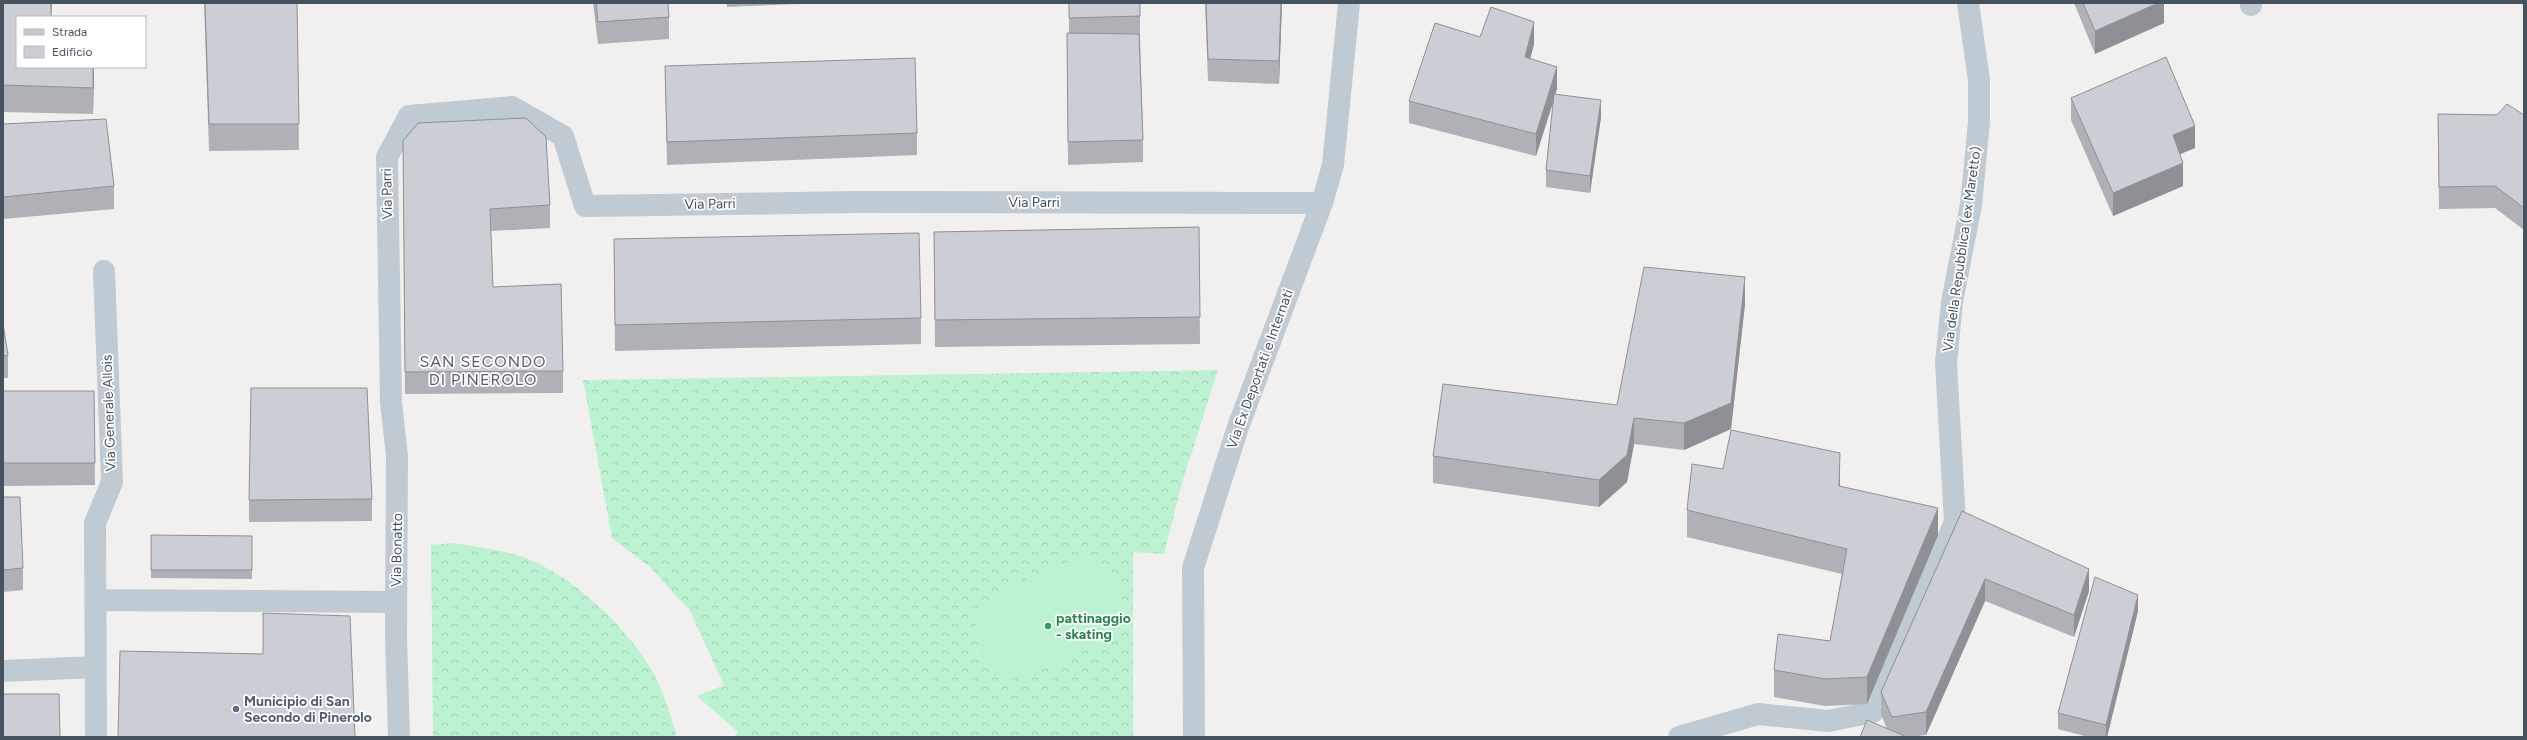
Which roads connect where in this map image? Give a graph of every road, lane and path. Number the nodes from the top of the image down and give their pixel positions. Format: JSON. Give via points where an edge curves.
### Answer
{"nodes":[{"id":1,"x":1349,"y":3,"type":"edge"},
{"id":2,"x":1968,"y":3,"type":"edge"},
{"id":3,"x":1322,"y":203,"type":"junction"},
{"id":4,"x":104,"y":271,"type":"dead end"},
{"id":5,"x":391,"y":363,"type":"joint"},
{"id":6,"x":95,"y":600,"type":"junction"},
{"id":7,"x":396,"y":602,"type":"junction"},
{"id":8,"x":96,"y":667,"type":"junction"},
{"id":9,"x":3,"y":672,"type":"edge"},
{"id":10,"x":96,"y":737,"type":"edge"},
{"id":11,"x":399,"y":737,"type":"edge"},
{"id":12,"x":1194,"y":737,"type":"edge"},
{"id":13,"x":1679,"y":737,"type":"edge"}],
"edges":[{"from":1,"to":3,"type":"street","name":"Via Ex Deportati e Internati","via":[[1333,165]]},
{"from":2,"to":13,"type":"street","name":"Via della Repubblica (ex Maretto)","via":[[1979,80],[1979,122],[1971,205],[1952,302],[1946,363],[1954,522],[1873,712],[1828,721],[1758,714]]},
{"from":3,"to":5,"type":"street","name":"Via Parri","via":[[858,202],[585,206],[563,136],[512,107],[409,116],[387,158]]},
{"from":3,"to":12,"type":"street","name":"Via Ex Deportati e Internati","via":[[1238,427],[1193,568]]},
{"from":4,"to":6,"type":"street","name":"Via Generale Allois","via":[[112,482],[95,523]]},
{"from":5,"to":7,"type":"street","name":"Via Bonatto","via":[[391,402],[398,456]]},
{"from":6,"to":7,"type":"street"},
{"from":6,"to":8,"type":"street","name":"Via Generale Allois"},
{"from":7,"to":11,"type":"street","name":"Via Bonatto"},
{"from":8,"to":9,"type":"street"},
{"from":8,"to":10,"type":"street","name":"Via Generale Allois"}]}
